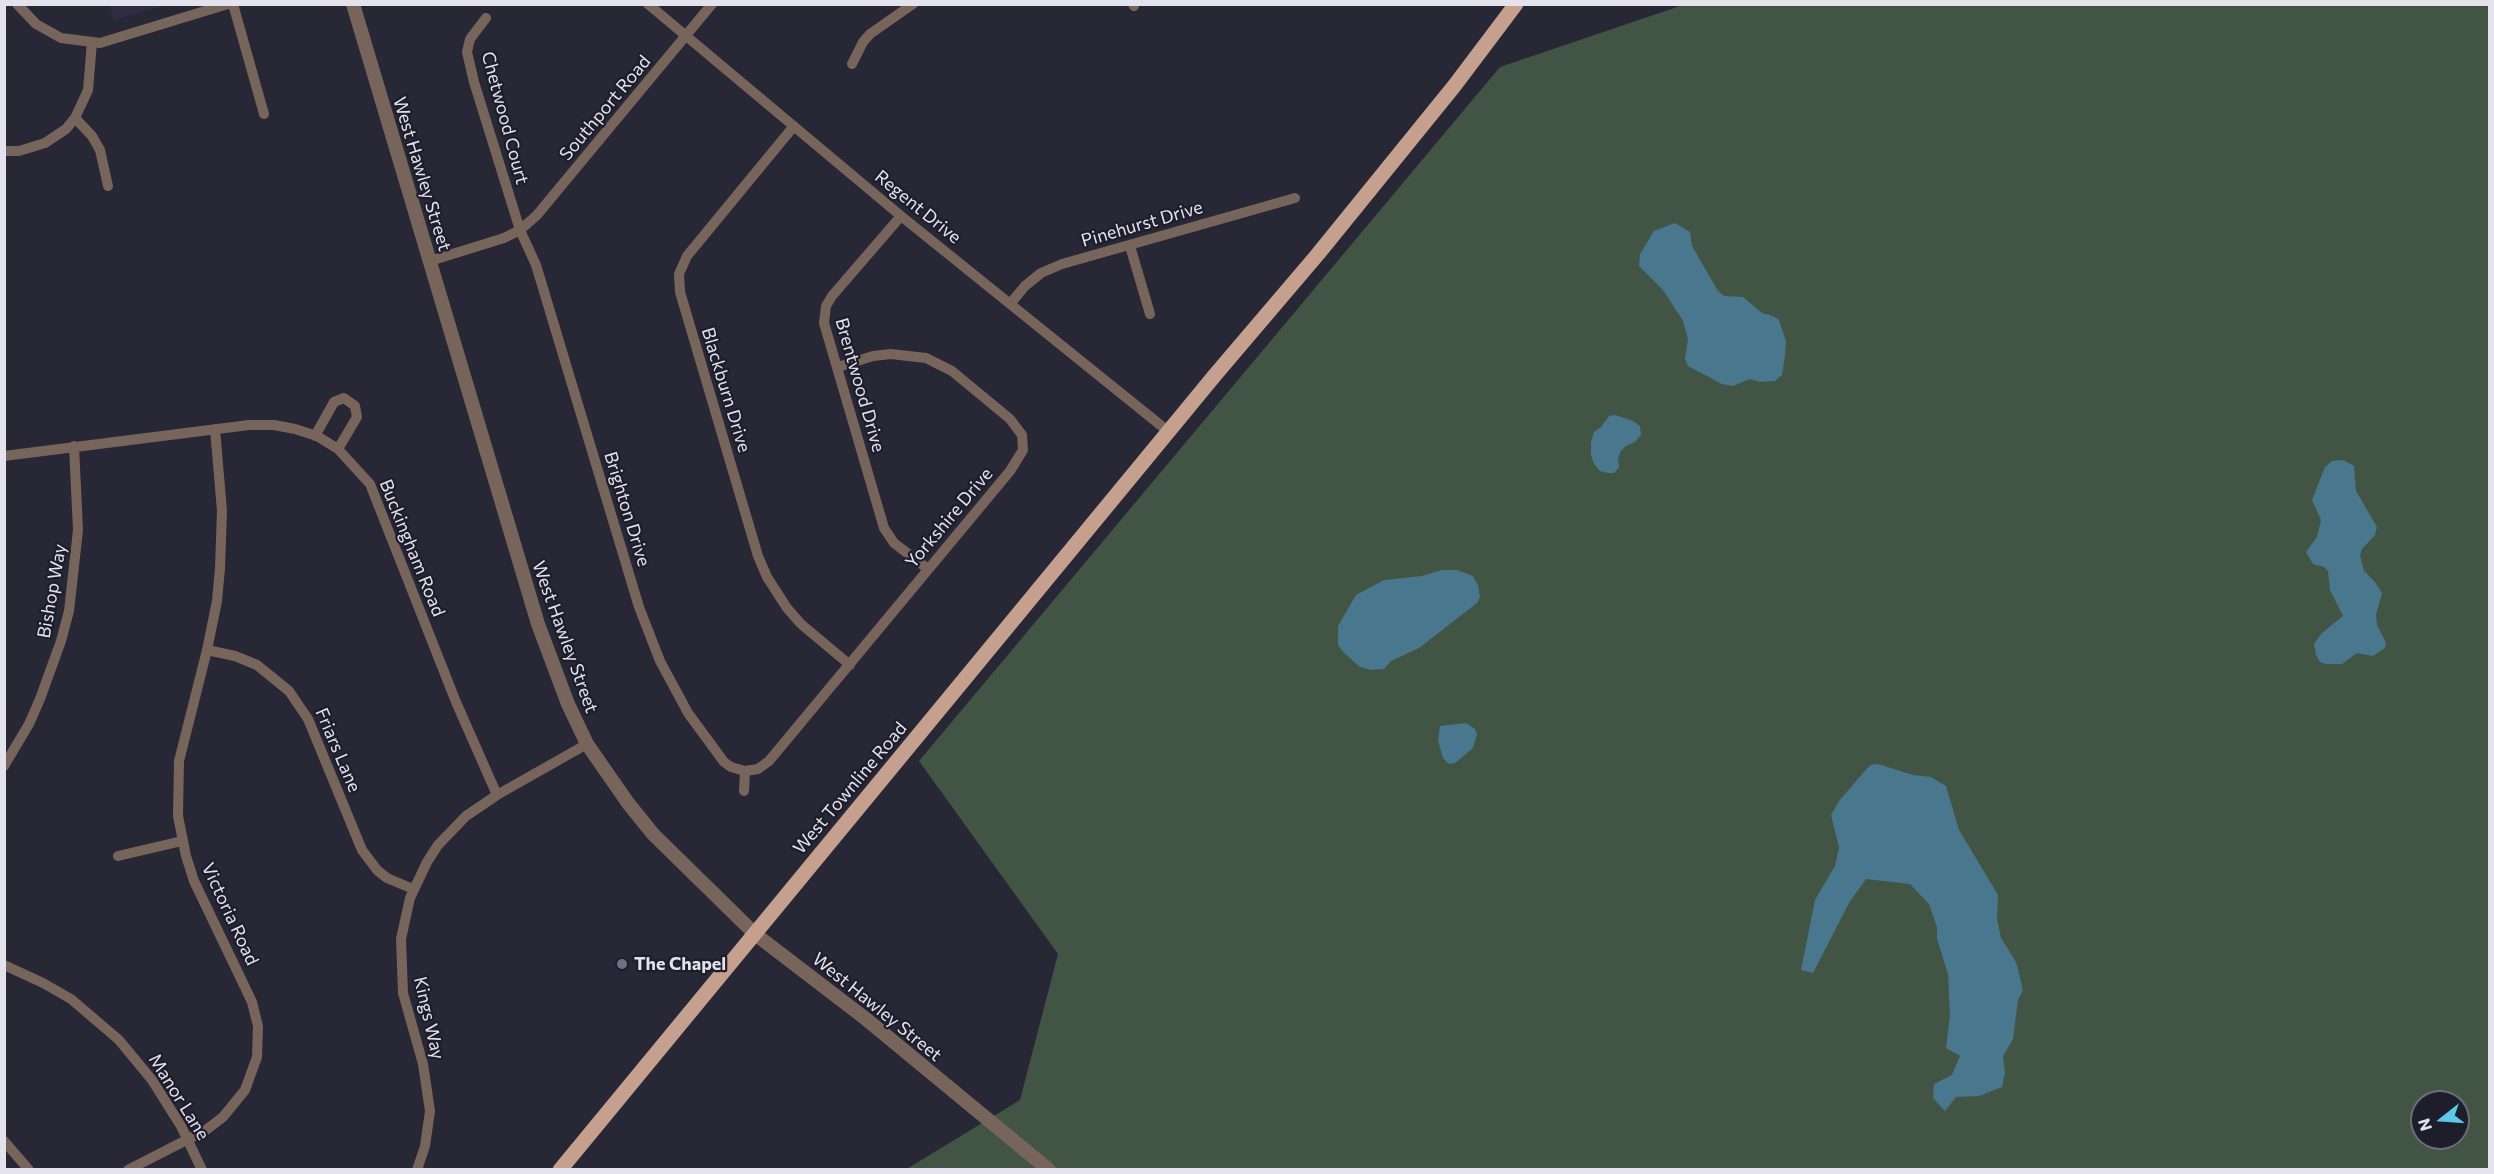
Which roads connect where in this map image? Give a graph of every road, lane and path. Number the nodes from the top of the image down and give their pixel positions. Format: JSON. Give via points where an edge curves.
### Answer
{"nodes":[{"id":1,"x":16,"y":4,"type":"edge"},
{"id":2,"x":228,"y":4,"type":"edge"},
{"id":3,"x":233,"y":4,"type":"edge"},
{"id":4,"x":353,"y":4,"type":"edge"},
{"id":5,"x":648,"y":4,"type":"edge"},
{"id":6,"x":712,"y":4,"type":"edge"},
{"id":7,"x":913,"y":4,"type":"edge"},
{"id":8,"x":1516,"y":4,"type":"edge"},
{"id":9,"x":486,"y":18,"type":"dead end"},
{"id":10,"x":685,"y":36,"type":"junction"},
{"id":11,"x":92,"y":42,"type":"junction"},
{"id":12,"x":852,"y":64,"type":"dead end"},
{"id":13,"x":264,"y":114,"type":"dead end"},
{"id":14,"x":75,"y":118,"type":"junction"},
{"id":15,"x":794,"y":126,"type":"junction"},
{"id":16,"x":4,"y":151,"type":"edge"},
{"id":17,"x":108,"y":186,"type":"dead end"},
{"id":18,"x":1295,"y":198,"type":"dead end"},
{"id":19,"x":901,"y":216,"type":"junction"},
{"id":20,"x":520,"y":230,"type":"junction"},
{"id":21,"x":1130,"y":246,"type":"junction"},
{"id":22,"x":430,"y":261,"type":"junction"},
{"id":23,"x":1010,"y":304,"type":"junction"},
{"id":24,"x":1150,"y":314,"type":"dead end"},
{"id":25,"x":838,"y":367,"type":"junction"},
{"id":26,"x":215,"y":429,"type":"junction"},
{"id":27,"x":1169,"y":432,"type":"junction"},
{"id":28,"x":315,"y":436,"type":"junction"},
{"id":29,"x":74,"y":447,"type":"junction"},
{"id":30,"x":338,"y":449,"type":"junction"},
{"id":31,"x":4,"y":456,"type":"edge"},
{"id":32,"x":928,"y":569,"type":"junction"},
{"id":33,"x":207,"y":650,"type":"junction"},
{"id":34,"x":850,"y":664,"type":"junction"},
{"id":35,"x":587,"y":744,"type":"junction"},
{"id":36,"x":4,"y":765,"type":"edge"},
{"id":37,"x":745,"y":771,"type":"junction"},
{"id":38,"x":744,"y":791,"type":"dead end"},
{"id":39,"x":497,"y":795,"type":"junction"},
{"id":40,"x":183,"y":841,"type":"junction"},
{"id":41,"x":118,"y":856,"type":"dead end"},
{"id":42,"x":413,"y":889,"type":"junction"},
{"id":43,"x":755,"y":934,"type":"junction"},
{"id":44,"x":4,"y":964,"type":"edge"},
{"id":45,"x":188,"y":1139,"type":"junction"},
{"id":46,"x":4,"y":1141,"type":"edge"},
{"id":47,"x":29,"y":1170,"type":"edge"},
{"id":48,"x":128,"y":1170,"type":"edge"},
{"id":49,"x":202,"y":1170,"type":"edge"},
{"id":50,"x":417,"y":1170,"type":"edge"},
{"id":51,"x":560,"y":1170,"type":"edge"},
{"id":52,"x":1049,"y":1170,"type":"edge"}],
"edges":[{"from":1,"to":11,"type":"street","via":[[47,32]]},
{"from":2,"to":11,"type":"street","via":[[100,43]]},
{"from":3,"to":13,"type":"street"},
{"from":4,"to":22,"type":"street","name":"West Hawley Street"},
{"from":5,"to":10,"type":"street","name":"Regent Drive"},
{"from":6,"to":10,"type":"street","name":"Southport Road"},
{"from":7,"to":12,"type":"street","via":[[870,33]]},
{"from":8,"to":27,"type":"main road","name":"West Townline Road","via":[[1368,192]]},
{"from":9,"to":20,"type":"street","name":"Chetwood Court","via":[[470,39],[469,61]]},
{"from":10,"to":15,"type":"street","name":"Regent Drive"},
{"from":10,"to":20,"type":"street","name":"Southport Road","via":[[537,215]]},
{"from":11,"to":14,"type":"street","via":[[88,90]]},
{"from":14,"to":16,"type":"street","via":[[45,143]]},
{"from":14,"to":17,"type":"street","via":[[99,150]]},
{"from":15,"to":19,"type":"street","name":"Regent Drive"},
{"from":15,"to":34,"type":"street","name":"Blackburn Drive","via":[[687,256],[679,274],[680,292],[767,577],[801,624]]},
{"from":18,"to":21,"type":"street","name":"Pinehurst Drive"},
{"from":19,"to":23,"type":"street","name":"Regent Drive"},
{"from":19,"to":25,"type":"street","name":"Brentwood Drive","via":[[826,306],[824,323]]},
{"from":20,"to":22,"type":"street"},
{"from":20,"to":37,"type":"street","name":"Brighton Drive","via":[[536,266],[652,643],[699,729],[724,762]]},
{"from":21,"to":23,"type":"street","name":"Pinehurst Drive","via":[[1041,273]]},
{"from":21,"to":24,"type":"street"},
{"from":22,"to":35,"type":"street","name":"West Hawley Street","via":[[538,624]]},
{"from":23,"to":27,"type":"street","name":"Regent Drive"},
{"from":25,"to":32,"type":"street","name":"Brentwood Drive","via":[[884,528],[894,543]]},
{"from":25,"to":32,"type":"street","name":"Yorkshire Drive","via":[[891,354],[926,358],[952,371],[1019,429],[1023,444],[1019,459]]},
{"from":26,"to":28,"type":"street","name":"Buckingham Road","via":[[274,425]]},
{"from":26,"to":29,"type":"street","name":"Buckingham Road"},
{"from":26,"to":33,"type":"street","name":"Victoria Road","via":[[222,540],[217,601]]},
{"from":27,"to":43,"type":"main road","name":"West Townline Road"},
{"from":28,"to":30,"type":"street","name":"Buckingham Road"},
{"from":28,"to":30,"type":"street","via":[[334,402],[344,398],[356,405],[357,417]]},
{"from":29,"to":31,"type":"street","name":"Buckingham Road"},
{"from":29,"to":36,"type":"street","name":"Bishop Way","via":[[78,530],[69,611],[40,699]]},
{"from":30,"to":39,"type":"street","name":"Buckingham Road","via":[[370,484]]},
{"from":32,"to":34,"type":"street","name":"Yorkshire Drive"},
{"from":33,"to":40,"type":"street","name":"Victoria Road","via":[[179,761],[178,816]]},
{"from":33,"to":42,"type":"street","name":"Friars Lane","via":[[257,665],[289,692],[308,718],[362,850],[376,870]]},
{"from":34,"to":37,"type":"street","name":"Yorkshire Drive","via":[[769,761],[758,769]]},
{"from":35,"to":39,"type":"street","name":"Kings Way"},
{"from":35,"to":43,"type":"street","name":"West Hawley Street","via":[[653,834]]},
{"from":37,"to":38,"type":"street"},
{"from":39,"to":42,"type":"street","name":"Kings Way","via":[[451,830]]},
{"from":40,"to":41,"type":"street"},
{"from":40,"to":45,"type":"street","name":"Victoria Road","via":[[194,881],[252,1002],[259,1041],[253,1072],[235,1105],[206,1130]]},
{"from":42,"to":50,"type":"street","name":"Kings Way","via":[[401,939],[401,970],[430,1111]]},
{"from":43,"to":51,"type":"main road","name":"West Townline Road"},
{"from":43,"to":52,"type":"street","name":"West Hawley Street","via":[[866,1019]]},
{"from":44,"to":45,"type":"street","name":"Manor Lane","via":[[70,999],[119,1040],[152,1080]]},
{"from":45,"to":48,"type":"street","name":"Victoria Road"},
{"from":45,"to":49,"type":"street","name":"Manor Lane"},
{"from":46,"to":47,"type":"street"}]}
